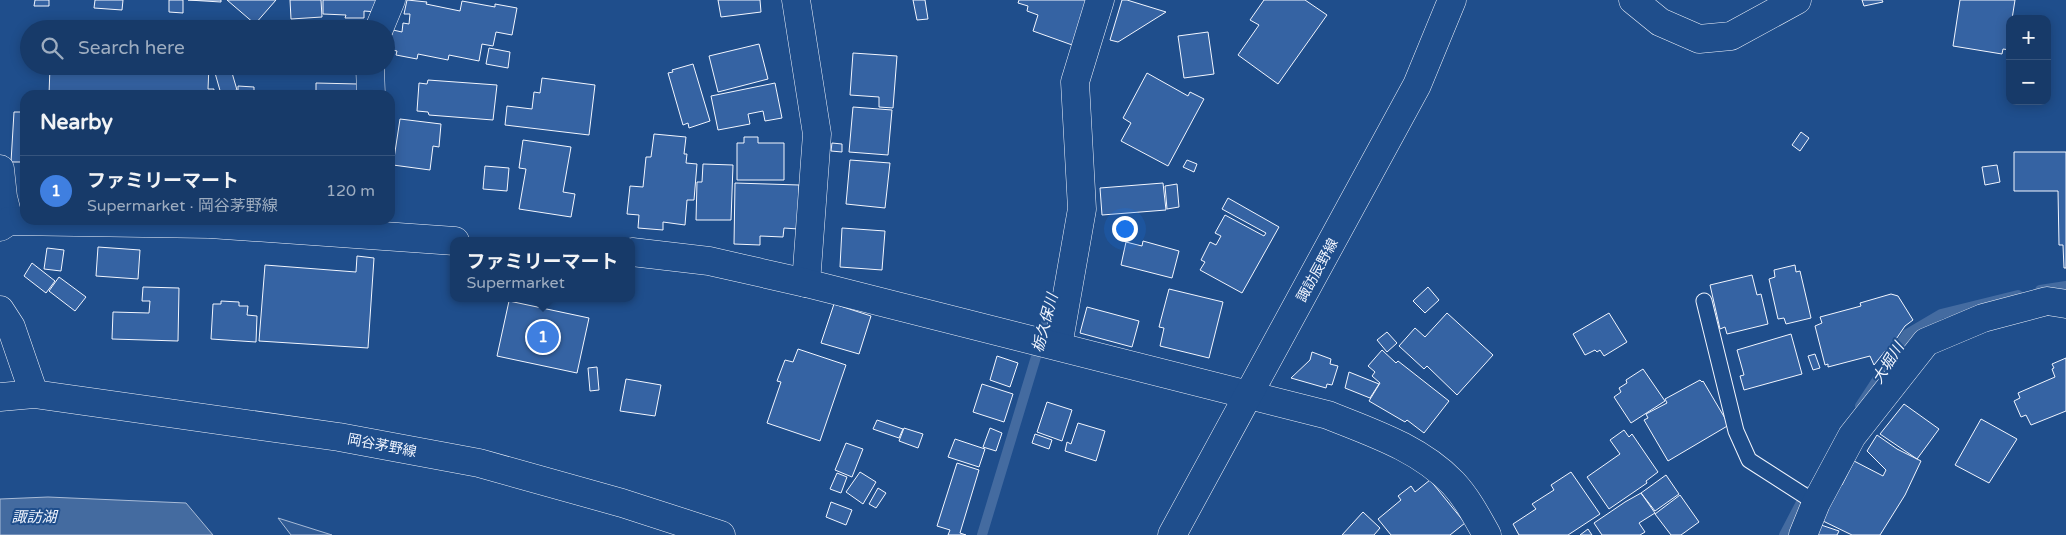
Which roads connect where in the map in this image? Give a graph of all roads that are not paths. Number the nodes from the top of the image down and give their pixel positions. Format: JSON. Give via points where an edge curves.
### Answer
{"nodes":[{"id":1,"x":391,"y":0,"type":"edge"},
{"id":2,"x":796,"y":0,"type":"edge"},
{"id":3,"x":1100,"y":0,"type":"edge"},
{"id":4,"x":1452,"y":0,"type":"edge"},
{"id":5,"x":1633,"y":0,"type":"edge"},
{"id":6,"x":1797,"y":0,"type":"edge"},
{"id":7,"x":383,"y":20,"type":"edge"},
{"id":8,"x":370,"y":75,"type":"edge"},
{"id":9,"x":371,"y":90,"type":"edge"},
{"id":10,"x":0,"y":169,"type":"edge"},
{"id":11,"x":4,"y":224,"type":"edge"},
{"id":12,"x":20,"y":224,"type":"edge"},
{"id":13,"x":251,"y":225,"type":"edge"},
{"id":14,"x":375,"y":228,"type":"edge"},
{"id":15,"x":450,"y":240,"type":"edge"},
{"id":16,"x":635,"y":252,"type":"edge"},
{"id":17,"x":806,"y":283,"type":"junction"},
{"id":18,"x":1704,"y":301,"type":"dead end"},
{"id":19,"x":2066,"y":304,"type":"edge"},
{"id":20,"x":0,"y":310,"type":"edge"},
{"id":21,"x":1047,"y":343,"type":"junction"},
{"id":22,"x":34,"y":394,"type":"junction"},
{"id":23,"x":1247,"y":395,"type":"junction"},
{"id":24,"x":0,"y":396,"type":"edge"},
{"id":25,"x":1816,"y":503,"type":"junction"},
{"id":26,"x":722,"y":535,"type":"edge"},
{"id":27,"x":1172,"y":535,"type":"edge"},
{"id":28,"x":1487,"y":535,"type":"edge"},
{"id":29,"x":1803,"y":535,"type":"edge"}],
"edges":[{"from":1,"to":7,"type":"street"},
{"from":2,"to":17,"type":"street","via":[[817,134]]},
{"from":3,"to":21,"type":"street","via":[[1074,82],[1082,209]]},
{"from":4,"to":23,"type":"street","name":"諏訪辰野線","via":[[1417,85]]},
{"from":5,"to":6,"type":"street","via":[[1660,22],[1699,39],[1731,36]]},
{"from":8,"to":9,"type":"street"},
{"from":10,"to":11,"type":"street"},
{"from":11,"to":12,"type":"street"},
{"from":13,"to":14,"type":"street"},
{"from":14,"to":15,"type":"street"},
{"from":16,"to":17,"type":"street","via":[[710,261]]},
{"from":17,"to":21,"type":"street"},
{"from":18,"to":25,"type":"lane","via":[[1736,431],[1749,460]]},
{"from":19,"to":25,"type":"street","via":[[2047,301],[1983,318],[1926,342],[1852,436]]},
{"from":20,"to":22,"type":"street","via":[[10,327]]},
{"from":21,"to":23,"type":"street"},
{"from":22,"to":24,"type":"street","name":"岡谷茅野線"},
{"from":22,"to":26,"type":"street","name":"岡谷茅野線","via":[[339,437],[479,463]]},
{"from":23,"to":27,"type":"street","name":"諏訪辰野線"},
{"from":23,"to":28,"type":"street","via":[[1328,416],[1394,441],[1432,464],[1454,484],[1470,504]]},
{"from":25,"to":29,"type":"street"}]}
